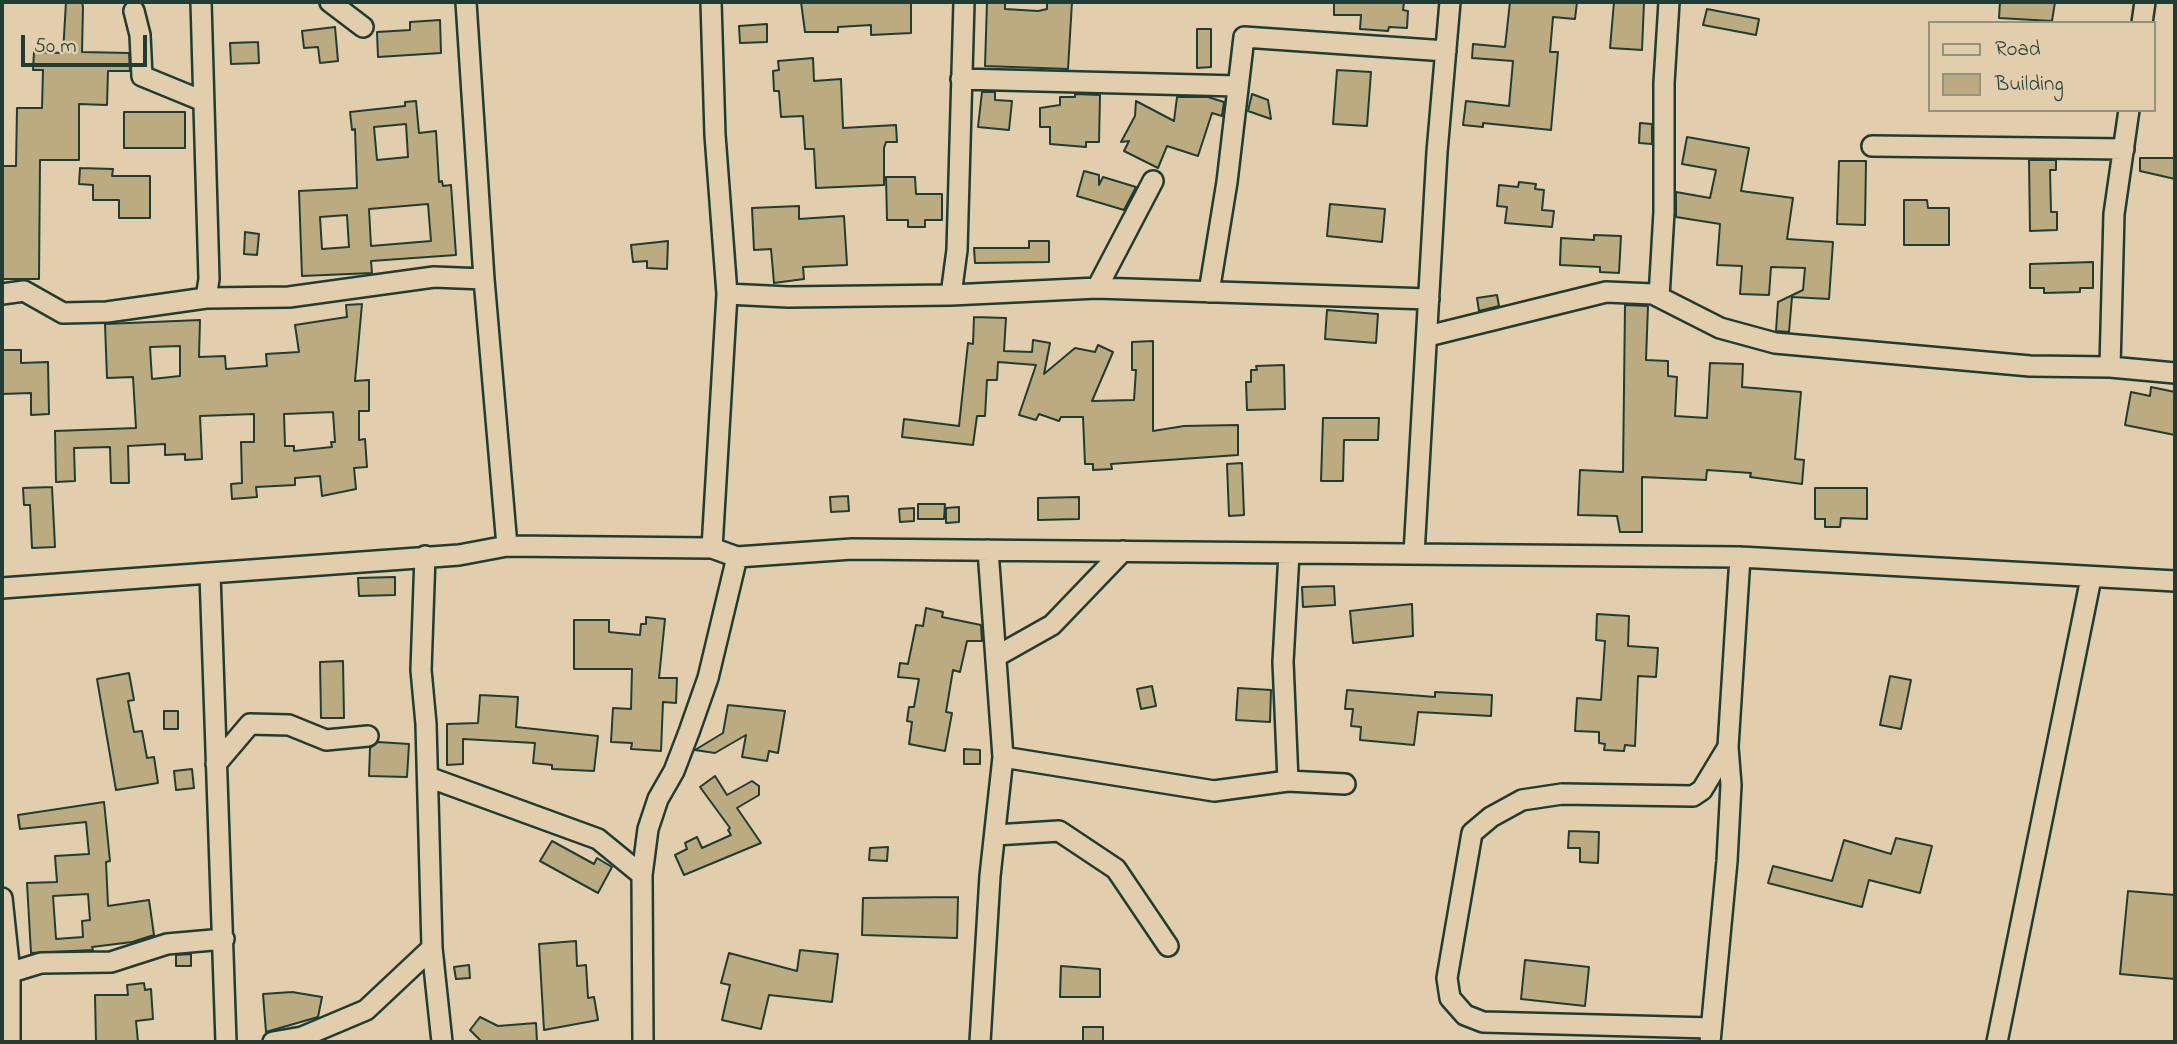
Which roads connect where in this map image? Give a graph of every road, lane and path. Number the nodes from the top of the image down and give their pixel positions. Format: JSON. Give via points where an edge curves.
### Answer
{"nodes":[{"id":1,"x":330,"y":2,"type":"edge"},
{"id":2,"x":466,"y":2,"type":"edge"},
{"id":3,"x":711,"y":2,"type":"edge"},
{"id":4,"x":964,"y":2,"type":"edge"},
{"id":5,"x":1450,"y":2,"type":"edge"},
{"id":6,"x":1669,"y":2,"type":"edge"},
{"id":7,"x":2145,"y":2,"type":"edge"},
{"id":8,"x":206,"y":3,"type":"edge"},
{"id":9,"x":134,"y":11,"type":"dead end"},
{"id":10,"x":2142,"y":21,"type":"edge"},
{"id":11,"x":363,"y":27,"type":"dead end"},
{"id":12,"x":1446,"y":51,"type":"junction"},
{"id":13,"x":961,"y":79,"type":"junction"},
{"id":14,"x":1238,"y":86,"type":"junction"},
{"id":15,"x":203,"y":101,"type":"junction"},
{"id":16,"x":2129,"y":112,"type":"edge"},
{"id":17,"x":1872,"y":146,"type":"dead end"},
{"id":18,"x":2124,"y":149,"type":"junction"},
{"id":19,"x":1153,"y":181,"type":"dead end"},
{"id":20,"x":484,"y":279,"type":"junction"},
{"id":21,"x":1097,"y":288,"type":"junction"},
{"id":22,"x":1209,"y":292,"type":"junction"},
{"id":23,"x":2,"y":293,"type":"edge"},
{"id":24,"x":727,"y":294,"type":"junction"},
{"id":25,"x":951,"y":295,"type":"junction"},
{"id":26,"x":1658,"y":297,"type":"junction"},
{"id":27,"x":206,"y":298,"type":"junction"},
{"id":28,"x":1429,"y":299,"type":"junction"},
{"id":29,"x":1428,"y":336,"type":"junction"},
{"id":30,"x":2110,"y":367,"type":"junction"},
{"id":31,"x":2175,"y":373,"type":"edge"},
{"id":32,"x":507,"y":546,"type":"junction"},
{"id":33,"x":712,"y":548,"type":"junction"},
{"id":34,"x":988,"y":550,"type":"junction"},
{"id":35,"x":1123,"y":551,"type":"junction"},
{"id":36,"x":1289,"y":553,"type":"junction"},
{"id":37,"x":1414,"y":554,"type":"junction"},
{"id":38,"x":425,"y":556,"type":"junction"},
{"id":39,"x":737,"y":557,"type":"junction"},
{"id":40,"x":1740,"y":557,"type":"junction"},
{"id":41,"x":210,"y":574,"type":"junction"},
{"id":42,"x":2091,"y":578,"type":"junction"},
{"id":43,"x":2175,"y":581,"type":"edge"},
{"id":44,"x":2,"y":588,"type":"edge"},
{"id":45,"x":997,"y":656,"type":"junction"},
{"id":46,"x":368,"y":736,"type":"dead end"},
{"id":47,"x":1728,"y":747,"type":"junction"},
{"id":48,"x":1003,"y":757,"type":"junction"},
{"id":49,"x":216,"y":764,"type":"junction"},
{"id":50,"x":428,"y":777,"type":"junction"},
{"id":51,"x":1288,"y":781,"type":"junction"},
{"id":52,"x":1345,"y":783,"type":"dead end"},
{"id":53,"x":995,"y":835,"type":"junction"},
{"id":54,"x":642,"y":875,"type":"junction"},
{"id":55,"x":2,"y":898,"type":"edge"},
{"id":56,"x":225,"y":939,"type":"junction"},
{"id":57,"x":1168,"y":946,"type":"dead end"},
{"id":58,"x":432,"y":948,"type":"junction"},
{"id":59,"x":6,"y":974,"type":"edge"},
{"id":60,"x":1711,"y":1035,"type":"edge"},
{"id":61,"x":10,"y":1042,"type":"edge"},
{"id":62,"x":226,"y":1042,"type":"edge"},
{"id":63,"x":273,"y":1042,"type":"edge"},
{"id":64,"x":442,"y":1042,"type":"edge"},
{"id":65,"x":643,"y":1042,"type":"edge"},
{"id":66,"x":980,"y":1042,"type":"edge"},
{"id":67,"x":1997,"y":1042,"type":"edge"}],
"edges":[{"from":1,"to":11,"type":"street"},
{"from":2,"to":20,"type":"street"},
{"from":3,"to":24,"type":"street"},
{"from":4,"to":13,"type":"street"},
{"from":5,"to":12,"type":"street"},
{"from":6,"to":26,"type":"street"},
{"from":7,"to":10,"type":"street"},
{"from":8,"to":15,"type":"street"},
{"from":9,"to":15,"type":"street","via":[[142,76]]},
{"from":12,"to":14,"type":"street","via":[[1244,37]]},
{"from":12,"to":28,"type":"street"},
{"from":13,"to":14,"type":"street"},
{"from":13,"to":25,"type":"street","via":[[957,250]]},
{"from":14,"to":22,"type":"street"},
{"from":15,"to":27,"type":"street"},
{"from":16,"to":18,"type":"street"},
{"from":17,"to":18,"type":"street"},
{"from":18,"to":30,"type":"street","via":[[2114,214]]},
{"from":19,"to":21,"type":"street"},
{"from":20,"to":27,"type":"street","via":[[435,277],[289,297]]},
{"from":20,"to":32,"type":"street"},
{"from":21,"to":22,"type":"street"},
{"from":21,"to":25,"type":"street"},
{"from":22,"to":28,"type":"street"},
{"from":23,"to":27,"type":"street","via":[[24,291],[63,313],[107,312]]},
{"from":24,"to":25,"type":"street"},
{"from":24,"to":33,"type":"street"},
{"from":26,"to":29,"type":"street","via":[[1606,292]]},
{"from":26,"to":30,"type":"street","via":[[1720,328],[1775,343],[2030,366]]},
{"from":28,"to":29,"type":"street"},
{"from":29,"to":37,"type":"street"},
{"from":30,"to":31,"type":"street"},
{"from":32,"to":33,"type":"street"},
{"from":32,"to":38,"type":"street"},
{"from":33,"to":39,"type":"street"},
{"from":34,"to":35,"type":"street"},
{"from":34,"to":39,"type":"street","via":[[852,549]]},
{"from":34,"to":45,"type":"street"},
{"from":35,"to":36,"type":"street"},
{"from":35,"to":45,"type":"street","via":[[1052,625]]},
{"from":36,"to":37,"type":"street"},
{"from":36,"to":51,"type":"street","via":[[1283,662]]},
{"from":37,"to":40,"type":"street"},
{"from":38,"to":41,"type":"street"},
{"from":38,"to":50,"type":"street","via":[[421,670]]},
{"from":39,"to":54,"type":"street","via":[[708,678],[648,829]]},
{"from":40,"to":42,"type":"street"},
{"from":40,"to":47,"type":"street"},
{"from":41,"to":44,"type":"street"},
{"from":41,"to":49,"type":"street"},
{"from":42,"to":43,"type":"street"},
{"from":42,"to":67,"type":"street"},
{"from":45,"to":48,"type":"street"},
{"from":46,"to":49,"type":"street","via":[[326,740],[289,725],[250,724]]},
{"from":47,"to":60,"type":"street","via":[[1727,861]]},
{"from":47,"to":60,"type":"street","via":[[1702,790],[1693,796],[1562,794],[1522,800],[1491,817],[1472,833],[1447,978],[1450,998],[1465,1015],[1483,1023]]},
{"from":48,"to":51,"type":"street","via":[[1214,791]]},
{"from":48,"to":53,"type":"street"},
{"from":49,"to":56,"type":"street"},
{"from":50,"to":54,"type":"street","via":[[598,839]]},
{"from":50,"to":58,"type":"street"},
{"from":51,"to":52,"type":"street"},
{"from":53,"to":57,"type":"street","via":[[1059,831],[1116,869]]},
{"from":53,"to":66,"type":"street"},
{"from":54,"to":65,"type":"street"},
{"from":55,"to":59,"type":"street"},
{"from":56,"to":59,"type":"street","via":[[167,944],[111,962],[41,963]]},
{"from":56,"to":62,"type":"street"},
{"from":58,"to":63,"type":"street","via":[[366,1010],[302,1037]]},
{"from":58,"to":64,"type":"street"},
{"from":59,"to":61,"type":"street"}]}
